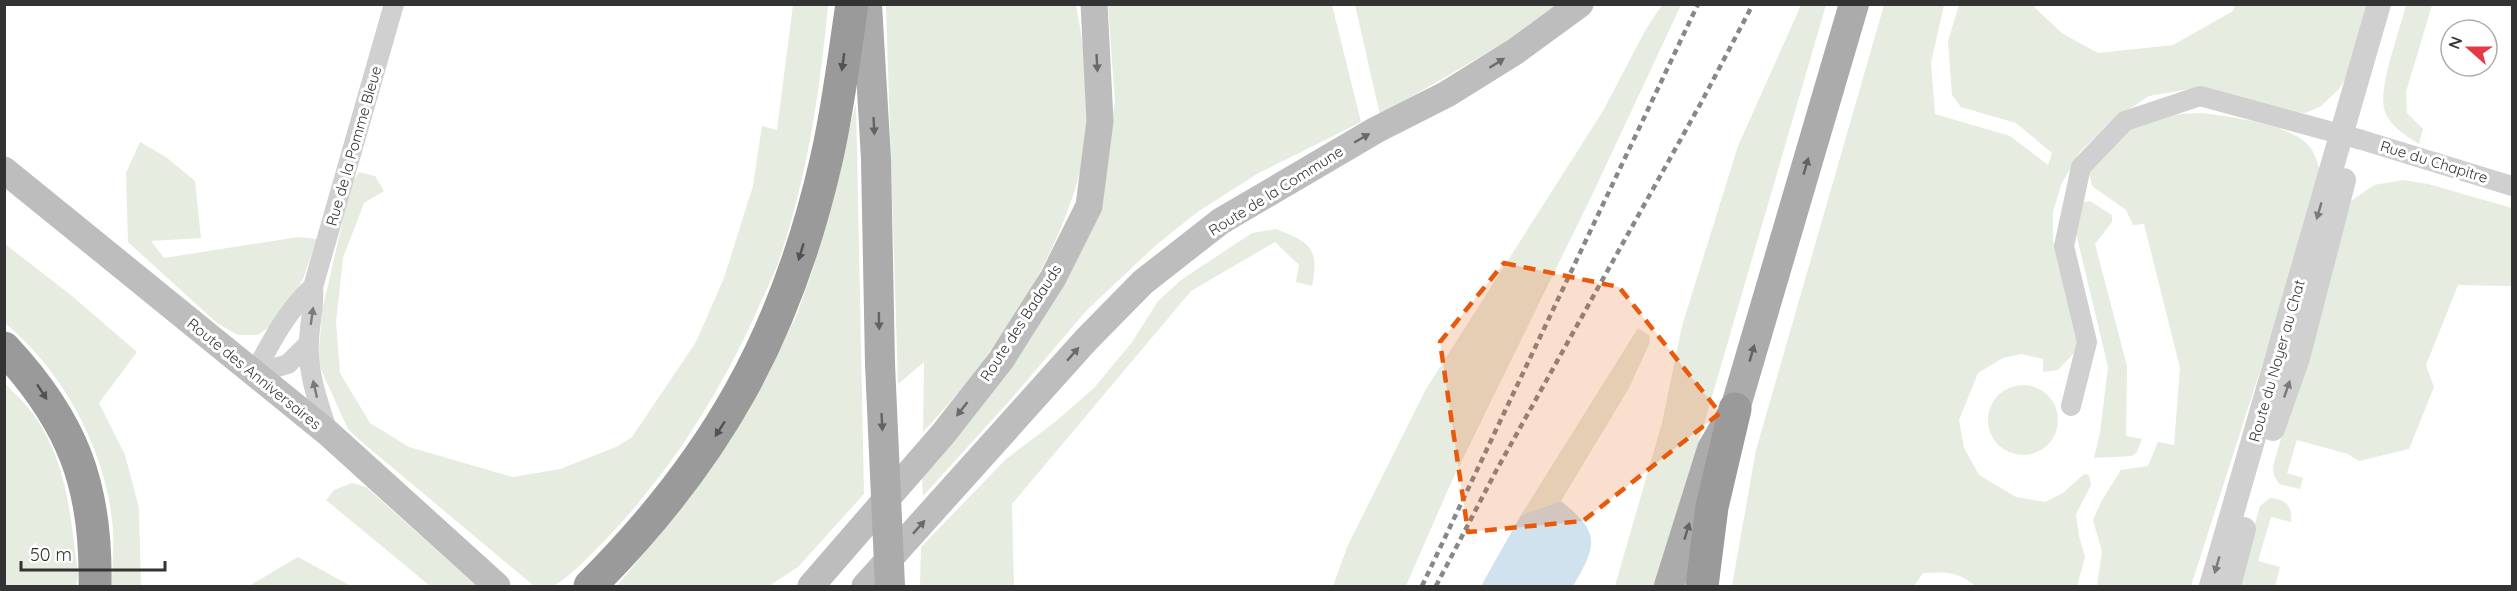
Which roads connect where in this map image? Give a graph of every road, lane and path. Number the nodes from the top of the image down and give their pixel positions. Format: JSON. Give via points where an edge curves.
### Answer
{"nodes":[{"id":1,"x":394,"y":4,"type":"edge"},
{"id":2,"x":852,"y":4,"type":"edge"},
{"id":3,"x":867,"y":4,"type":"edge"},
{"id":4,"x":1094,"y":4,"type":"edge"},
{"id":5,"x":1580,"y":4,"type":"edge"},
{"id":6,"x":1854,"y":4,"type":"edge"},
{"id":7,"x":2379,"y":4,"type":"edge"},
{"id":8,"x":2393,"y":4,"type":"edge"},
{"id":9,"x":2348,"y":136,"type":"junction"},
{"id":10,"x":4,"y":170,"type":"edge"},
{"id":11,"x":2512,"y":186,"type":"edge"},
{"id":12,"x":312,"y":287,"type":"junction"},
{"id":13,"x":308,"y":344,"type":"junction"},
{"id":14,"x":4,"y":348,"type":"edge"},
{"id":15,"x":254,"y":374,"type":"junction"},
{"id":16,"x":2072,"y":406,"type":"dead end"},
{"id":17,"x":1735,"y":410,"type":"junction"},
{"id":18,"x":328,"y":433,"type":"junction"},
{"id":19,"x":460,"y":551,"type":"junction"},
{"id":20,"x":834,"y":561,"type":"junction"},
{"id":21,"x":95,"y":586,"type":"edge"},
{"id":22,"x":497,"y":586,"type":"edge"},
{"id":23,"x":511,"y":586,"type":"edge"},
{"id":24,"x":591,"y":586,"type":"edge"},
{"id":25,"x":800,"y":586,"type":"edge"},
{"id":26,"x":811,"y":586,"type":"edge"},
{"id":27,"x":866,"y":586,"type":"edge"},
{"id":28,"x":890,"y":586,"type":"edge"},
{"id":29,"x":1669,"y":586,"type":"edge"},
{"id":30,"x":1702,"y":586,"type":"edge"},
{"id":31,"x":2211,"y":586,"type":"edge"},
{"id":32,"x":2229,"y":586,"type":"edge"}],
"edges":[{"from":1,"to":12,"type":"street","name":"Rue de la Pomme Bleue"},
{"from":2,"to":24,"type":"highway","one_way":true,"via":[[835,119],[816,205],[797,266],[765,345],[737,401],[699,461],[674,495]]},
{"from":3,"to":28,"type":"main road","one_way":true,"bridge":true},
{"from":4,"to":20,"type":"main road","name":"Route des Badauds","one_way":true,"via":[[1100,121],[1089,206],[1053,278],[1001,360]]},
{"from":27,"to":5,"type":"main road","name":"Route de la Commune","one_way":true,"via":[[1086,340],[1143,282],[1221,221],[1376,130],[1447,94],[1516,51]]},
{"from":17,"to":6,"type":"main road","one_way":true},
{"from":7,"to":9,"type":"street","name":"Route du Noyer au Chat"},
{"from":8,"to":9,"type":"street","name":"Route du Noyer au Chat"},
{"from":9,"to":11,"type":"street","name":"Rue du Chapitre"},
{"from":9,"to":16,"type":"street","name":"Rue du Chapitre","via":[[2200,96],[2125,120],[2080,167],[2064,246],[2087,342]]},
{"from":9,"to":31,"type":"street","name":"Route du Noyer au Chat","one_way":true},
{"from":32,"to":9,"type":"street","name":"Route du Noyer au Chat","one_way":true,"via":[[2264,456],[2316,293]]},
{"from":10,"to":15,"type":"main road","name":"Route des Anniversaires"},
{"from":13,"to":12,"type":"street","name":"Rue de la Pomme Bleue","one_way":true},
{"from":12,"to":15,"type":"street","name":"Rue de la Pomme Bleue","via":[[270,344]]},
{"from":13,"to":15,"type":"street","via":[[288,364]]},
{"from":18,"to":13,"type":"street","name":"Rue de la Pomme Bleue","one_way":true,"via":[[313,387]]},
{"from":14,"to":21,"type":"highway","one_way":true,"via":[[35,382],[61,421],[78,461],[96,544]]},
{"from":15,"to":18,"type":"main road","name":"Route des Anniversaires"},
{"from":29,"to":17,"type":"main road","one_way":true,"via":[[1712,449]]},
{"from":17,"to":30,"type":"highway","via":[[1712,507]]},
{"from":18,"to":19,"type":"main road","name":"Route des Anniversaires"},
{"from":19,"to":22,"type":"main road","name":"Route des Anniversaires"},
{"from":19,"to":23,"type":"main road"},
{"from":20,"to":25,"type":"main road"},
{"from":20,"to":26,"type":"main road","name":"Route des Badauds"}]}
